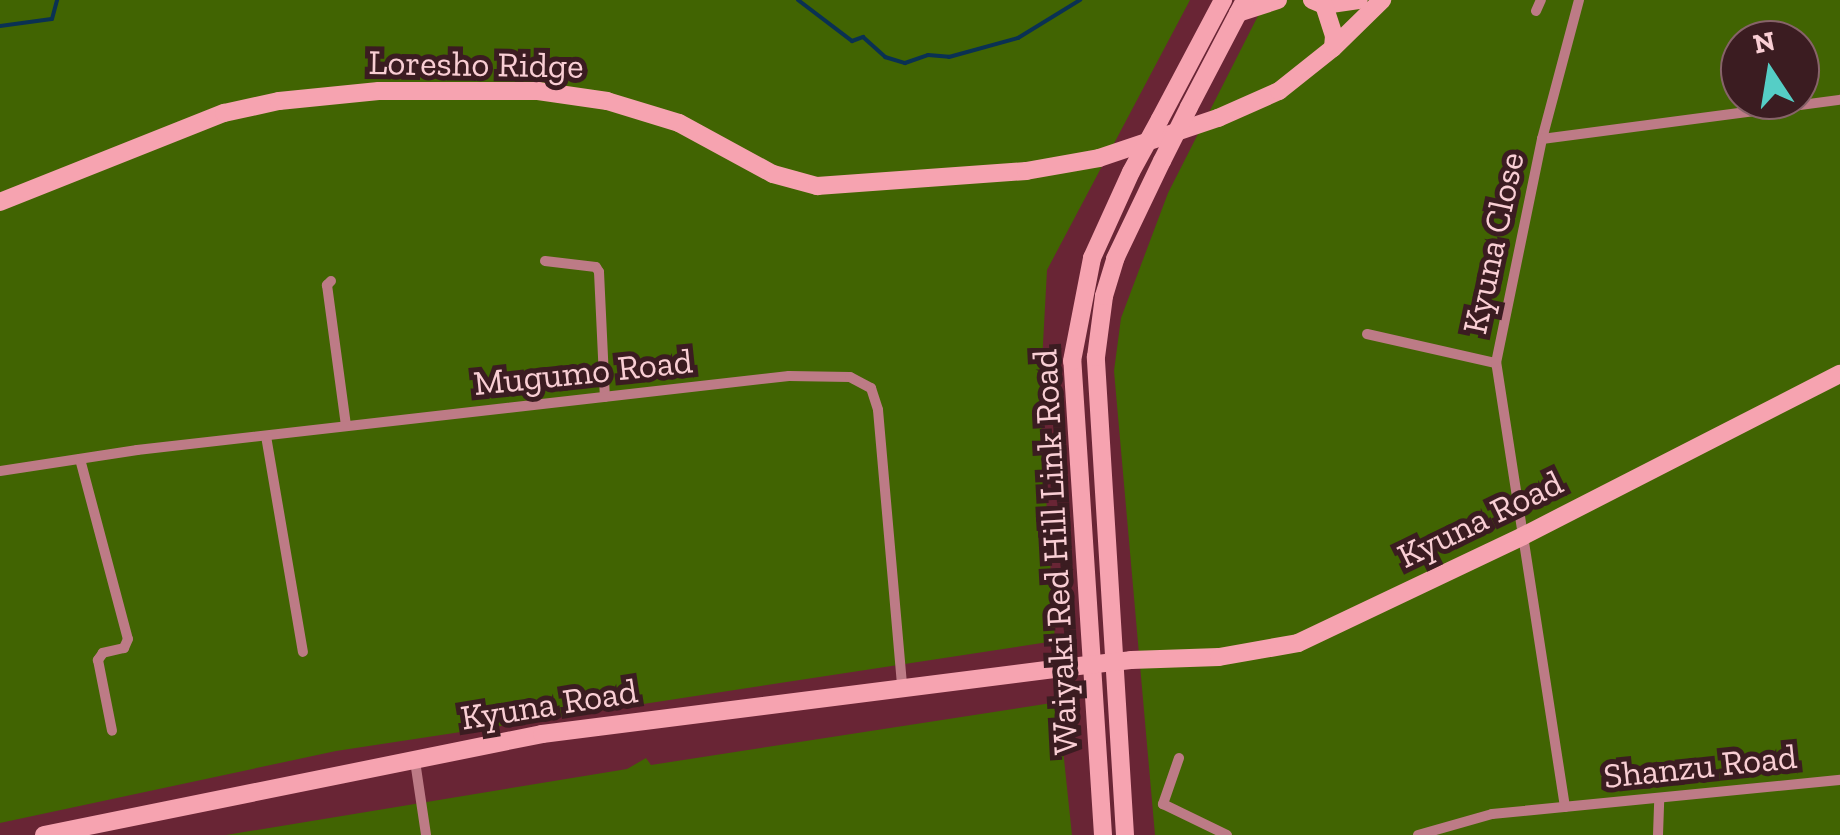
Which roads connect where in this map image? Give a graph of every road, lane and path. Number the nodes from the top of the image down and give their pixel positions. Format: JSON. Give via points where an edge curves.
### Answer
{"nodes":[{"id":1,"x":1224,"y":0,"type":"edge"},
{"id":2,"x":1278,"y":0,"type":"edge"},
{"id":3,"x":1359,"y":0,"type":"edge"},
{"id":4,"x":1382,"y":0,"type":"edge"},
{"id":5,"x":1579,"y":0,"type":"edge"},
{"id":6,"x":1318,"y":2,"type":"edge"},
{"id":7,"x":1242,"y":6,"type":"edge"},
{"id":8,"x":1333,"y":48,"type":"junction"},
{"id":9,"x":1838,"y":100,"type":"edge"},
{"id":10,"x":1542,"y":139,"type":"junction"},
{"id":11,"x":0,"y":202,"type":"edge"},
{"id":12,"x":545,"y":261,"type":"dead end"},
{"id":13,"x":331,"y":281,"type":"dead end"},
{"id":14,"x":1367,"y":334,"type":"dead end"},
{"id":15,"x":1496,"y":363,"type":"junction"},
{"id":16,"x":1840,"y":375,"type":"edge"},
{"id":17,"x":604,"y":397,"type":"junction"},
{"id":18,"x":346,"y":426,"type":"junction"},
{"id":19,"x":266,"y":436,"type":"junction"},
{"id":20,"x":80,"y":459,"type":"junction"},
{"id":21,"x":0,"y":471,"type":"edge"},
{"id":22,"x":1523,"y":536,"type":"junction"},
{"id":23,"x":303,"y":652,"type":"dead end"},
{"id":24,"x":902,"y":686,"type":"junction"},
{"id":25,"x":112,"y":731,"type":"dead end"},
{"id":26,"x":1179,"y":758,"type":"dead end"},
{"id":27,"x":415,"y":761,"type":"junction"},
{"id":28,"x":1840,"y":780,"type":"edge"},
{"id":29,"x":1659,"y":798,"type":"junction"},
{"id":30,"x":1565,"y":807,"type":"junction"},
{"id":31,"x":44,"y":835,"type":"edge"},
{"id":32,"x":426,"y":835,"type":"edge"},
{"id":33,"x":1103,"y":835,"type":"edge"},
{"id":34,"x":1125,"y":835,"type":"edge"},
{"id":35,"x":1227,"y":835,"type":"edge"},
{"id":36,"x":1418,"y":835,"type":"edge"},
{"id":37,"x":1658,"y":835,"type":"edge"}],
"edges":[{"from":1,"to":33,"type":"main road","name":"Waiyaki Red Hill Link Road","bridge":true,"via":[[1130,172],[1092,258],[1072,361]]},
{"from":2,"to":7,"type":"main road"},
{"from":3,"to":6,"type":"main road"},
{"from":4,"to":8,"type":"main road","name":"Loresho Ridge"},
{"from":5,"to":10,"type":"street"},
{"from":6,"to":8,"type":"main road"},
{"from":7,"to":34,"type":"main road","name":"Waiyaki Red Hill Link Road","bridge":true,"via":[[1115,259],[1104,296],[1096,357]]},
{"from":8,"to":11,"type":"main road","name":"Loresho Ridge","via":[[1279,91],[1218,118],[1099,158],[1026,171],[816,186],[772,174],[679,123],[607,100],[538,91],[379,92],[224,112]]},
{"from":9,"to":10,"type":"street","name":"Kyuna Close"},
{"from":10,"to":15,"type":"street","name":"Kyuna Close"},
{"from":12,"to":17,"type":"street","via":[[599,272]]},
{"from":13,"to":18,"type":"street"},
{"from":14,"to":15,"type":"street"},
{"from":15,"to":22,"type":"street","name":"Kyuna Close"},
{"from":16,"to":22,"type":"main road","name":"Kyuna Road"},
{"from":17,"to":18,"type":"street","name":"Mugumo Road"},
{"from":17,"to":24,"type":"street","name":"Mugumo Road","via":[[813,375],[850,378],[871,388]]},
{"from":18,"to":19,"type":"street","name":"Mugumo Road"},
{"from":19,"to":20,"type":"street","name":"Mugumo Road"},
{"from":19,"to":23,"type":"street"},
{"from":20,"to":21,"type":"street","name":"Mugumo Road"},
{"from":20,"to":25,"type":"street","via":[[128,639],[124,648],[103,652],[98,660]]},
{"from":22,"to":24,"type":"main road","name":"Kyuna Road","bridge":true,"via":[[1298,643],[1195,660],[1131,660]]},
{"from":22,"to":30,"type":"street","name":"Shanzu Road"},
{"from":24,"to":27,"type":"main road","name":"Kyuna Road","via":[[542,734]]},
{"from":26,"to":35,"type":"street","via":[[1162,804]]},
{"from":27,"to":31,"type":"main road","name":"Kyuna Road"},
{"from":27,"to":32,"type":"street"},
{"from":28,"to":29,"type":"street","name":"Shanzu Road"},
{"from":29,"to":30,"type":"street","name":"Shanzu Road"},
{"from":29,"to":37,"type":"street"},
{"from":30,"to":36,"type":"street","name":"Shanzu Road","via":[[1492,814]]}]}
